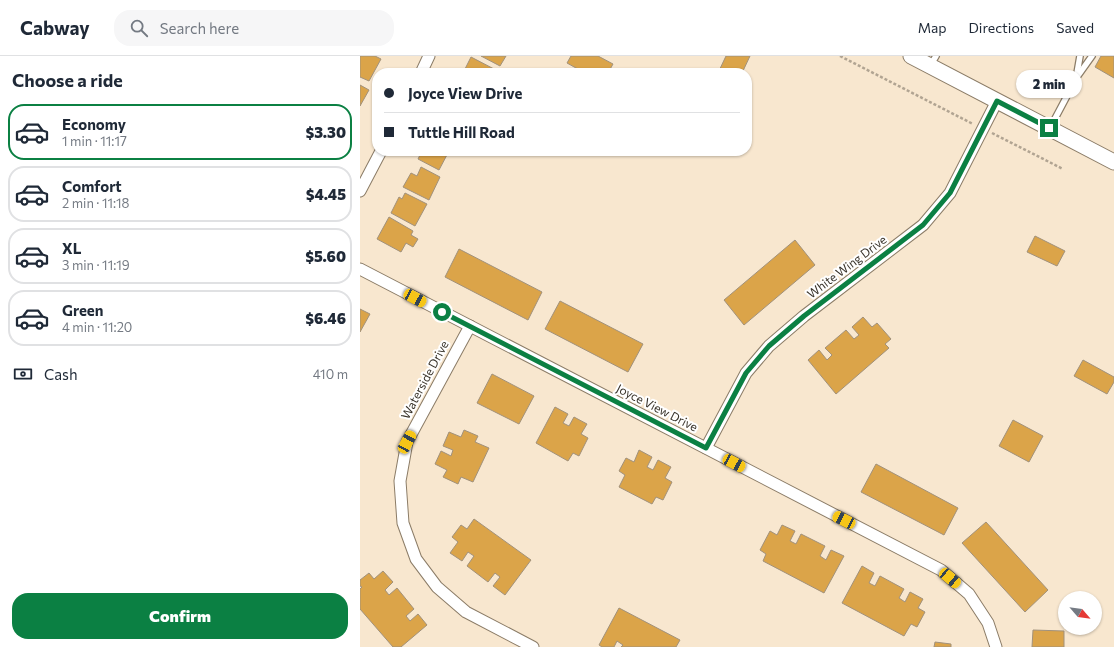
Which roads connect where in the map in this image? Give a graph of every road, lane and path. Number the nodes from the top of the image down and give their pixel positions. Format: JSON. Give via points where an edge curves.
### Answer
{"nodes":[{"id":1,"x":429,"y":56,"type":"edge"},
{"id":2,"x":840,"y":56,"type":"edge"},
{"id":3,"x":911,"y":56,"type":"edge"},
{"id":4,"x":1080,"y":56,"type":"edge"},
{"id":5,"x":1092,"y":56,"type":"edge"},
{"id":6,"x":933,"y":61,"type":"edge"},
{"id":7,"x":423,"y":68,"type":"edge"},
{"id":8,"x":1076,"y":79,"type":"junction"},
{"id":9,"x":997,"y":101,"type":"junction"},
{"id":10,"x":1049,"y":128,"type":"junction"},
{"id":11,"x":983,"y":129,"type":"junction"},
{"id":12,"x":378,"y":156,"type":"edge"},
{"id":13,"x":1114,"y":162,"type":"edge"},
{"id":14,"x":1063,"y":170,"type":"dead end"},
{"id":15,"x":360,"y":191,"type":"edge"},
{"id":16,"x":360,"y":269,"type":"edge"},
{"id":17,"x":470,"y":326,"type":"junction"},
{"id":18,"x":706,"y":448,"type":"junction"},
{"id":19,"x":533,"y":647,"type":"edge"},
{"id":20,"x":996,"y":647,"type":"edge"}],
"edges":[{"from":1,"to":7,"type":"street"},
{"from":2,"to":11,"type":"path"},
{"from":3,"to":6,"type":"main road"},
{"from":4,"to":8,"type":"lane"},
{"from":5,"to":8,"type":"lane"},
{"from":6,"to":9,"type":"main road"},
{"from":8,"to":10,"type":"lane"},
{"from":9,"to":10,"type":"main road"},
{"from":9,"to":11,"type":"street","name":"White Wing Drive"},
{"from":10,"to":13,"type":"main road"},
{"from":11,"to":14,"type":"path"},
{"from":11,"to":18,"type":"street","name":"White Wing Drive","via":[[950,193],[923,225],[769,346],[746,373]]},
{"from":12,"to":15,"type":"street"},
{"from":16,"to":17,"type":"street","name":"Joyce View Drive"},
{"from":17,"to":18,"type":"street","name":"Joyce View Drive"},
{"from":17,"to":19,"type":"street","name":"Waterside Drive","via":[[407,442],[400,481],[403,523],[416,559],[437,587],[466,612]]},
{"from":18,"to":20,"type":"street","name":"Joyce View Drive","via":[[941,570],[969,594],[988,623]]}]}
